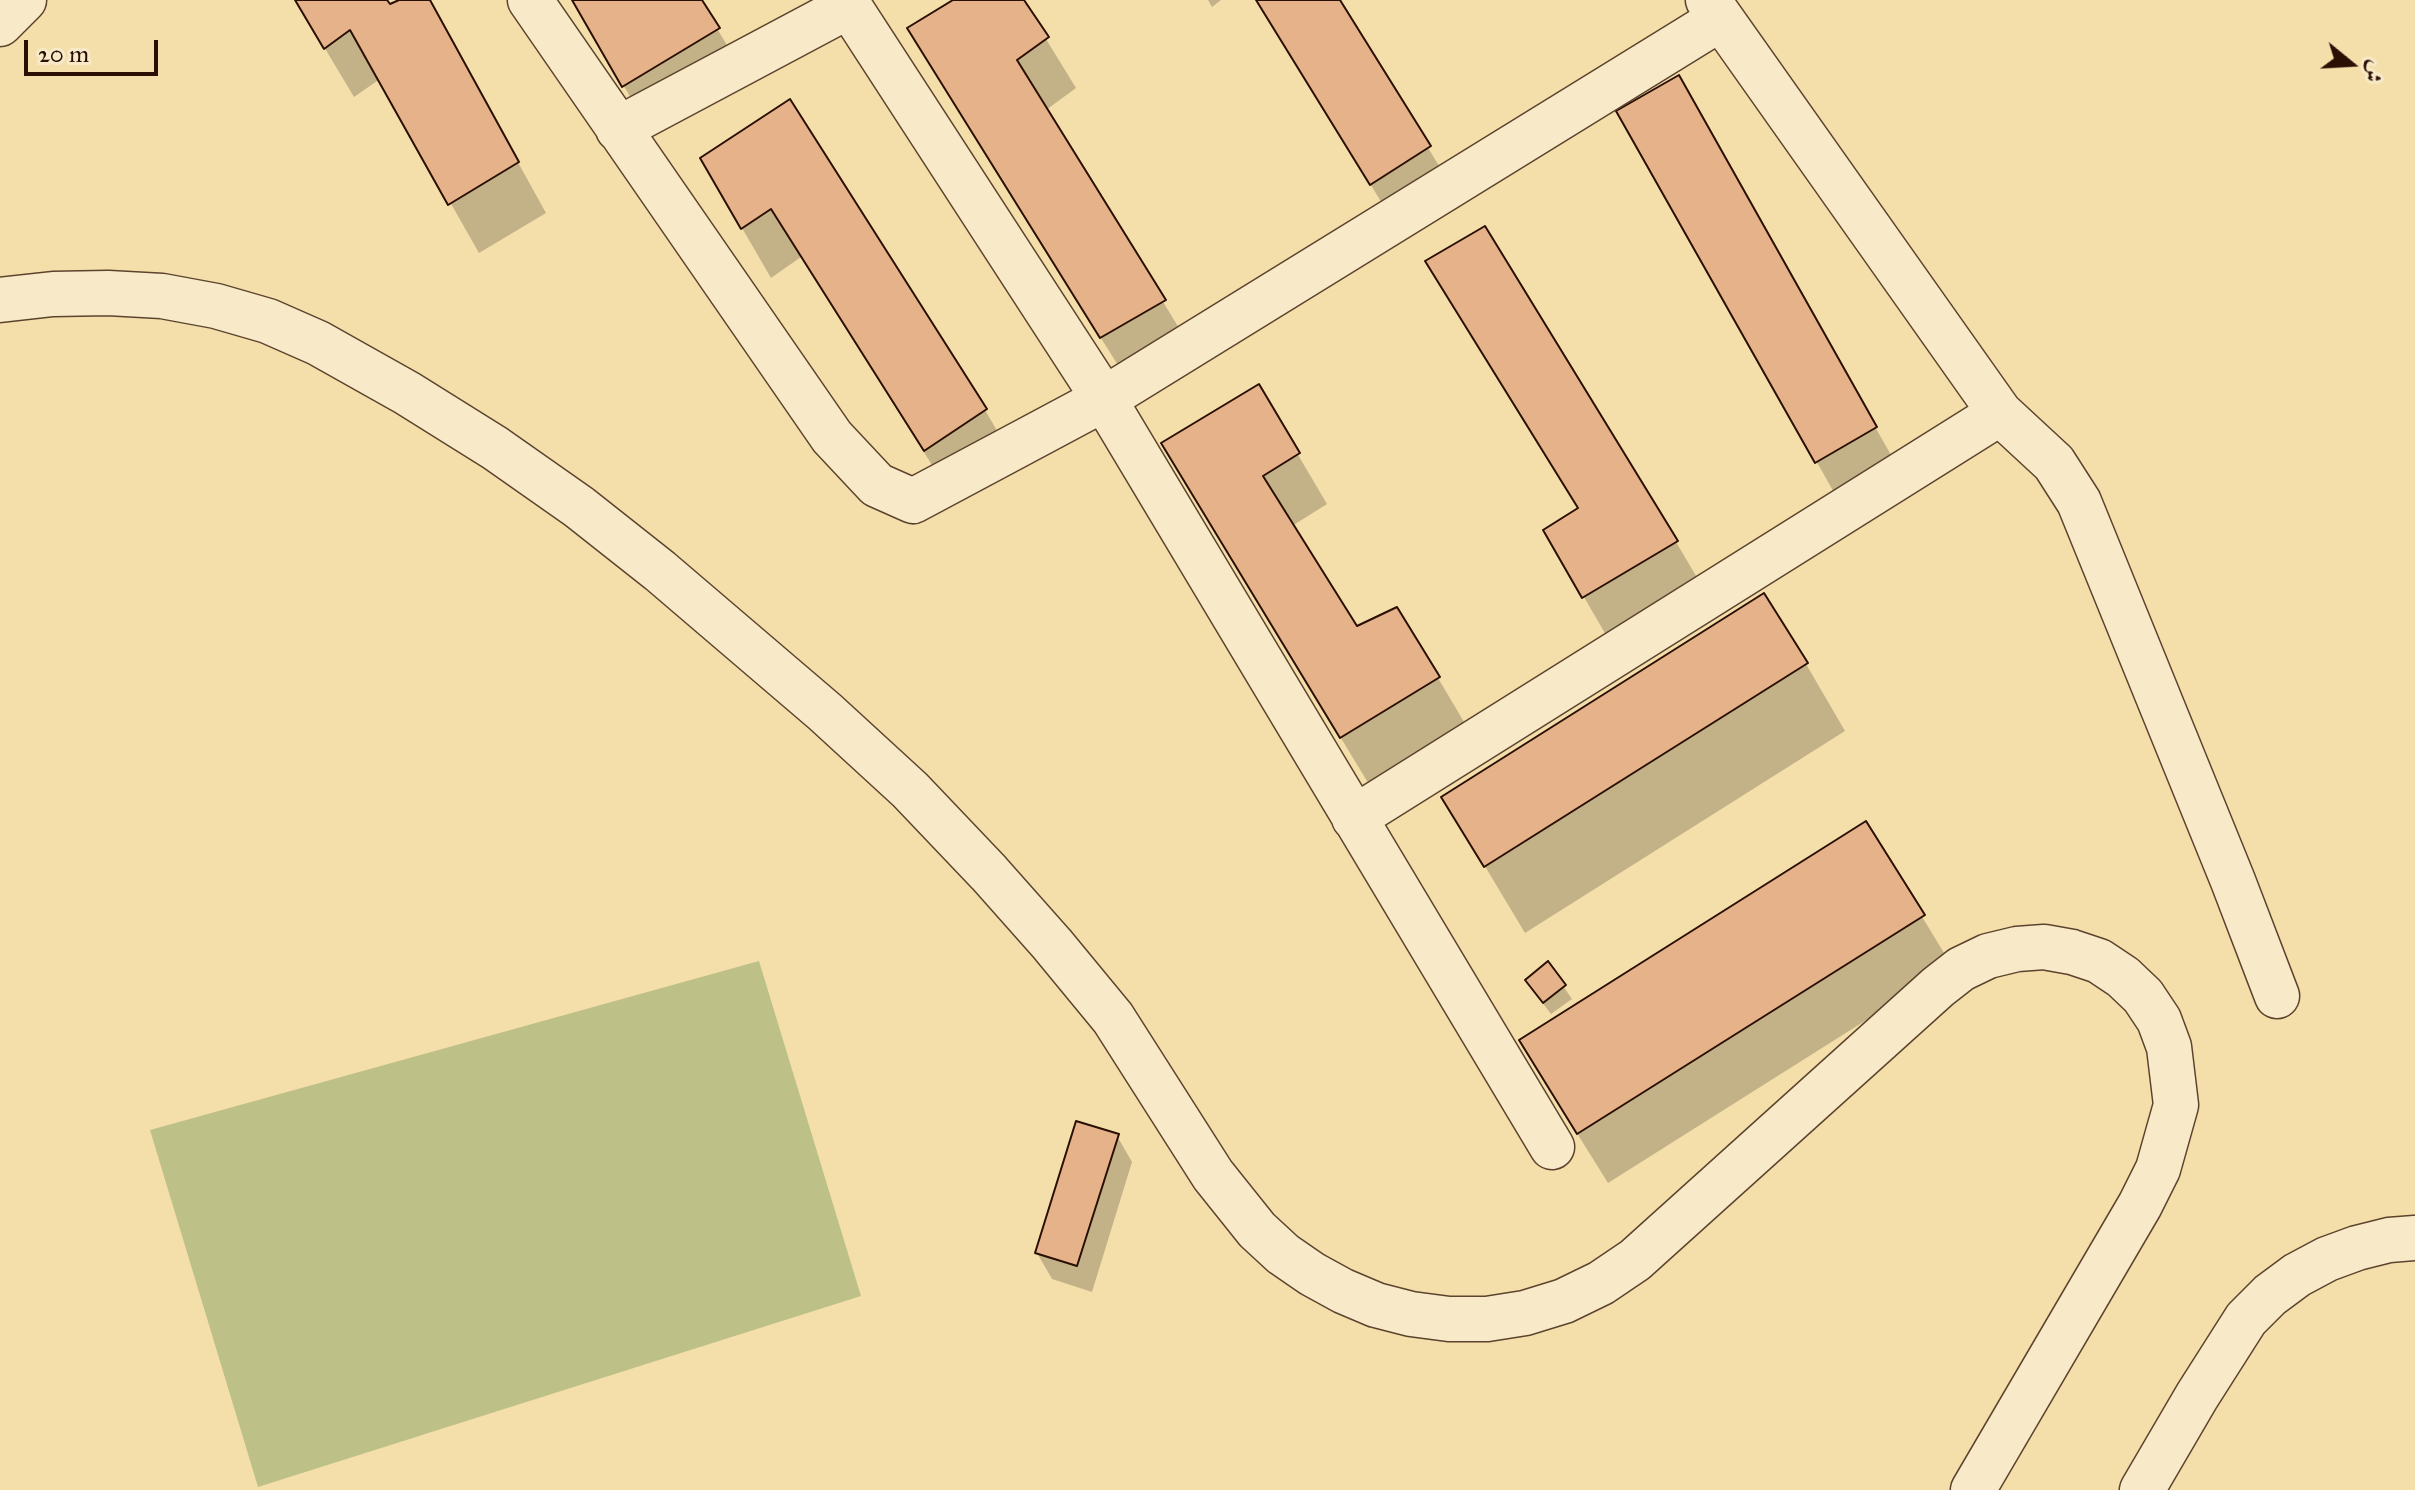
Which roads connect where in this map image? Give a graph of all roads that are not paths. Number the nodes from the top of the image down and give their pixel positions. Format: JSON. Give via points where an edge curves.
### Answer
{"nodes":[{"id":1,"x":24,"y":0,"type":"edge"},
{"id":2,"x":530,"y":0,"type":"edge"},
{"id":3,"x":850,"y":2,"type":"edge"},
{"id":4,"x":1714,"y":10,"type":"edge"},
{"id":5,"x":0,"y":24,"type":"edge"},
{"id":6,"x":618,"y":129,"type":"junction"},
{"id":7,"x":0,"y":300,"type":"edge"},
{"id":8,"x":1104,"y":399,"type":"junction"},
{"id":9,"x":2000,"y":413,"type":"junction"},
{"id":10,"x":1354,"y":818,"type":"junction"},
{"id":11,"x":2277,"y":996,"type":"dead end"},
{"id":12,"x":1552,"y":1147,"type":"dead end"},
{"id":13,"x":2415,"y":1238,"type":"edge"},
{"id":14,"x":1973,"y":1490,"type":"edge"},
{"id":15,"x":2142,"y":1490,"type":"edge"}],
"edges":[{"from":1,"to":5,"type":"street"},
{"from":2,"to":6,"type":"street"},
{"from":3,"to":6,"type":"street"},
{"from":3,"to":8,"type":"street"},
{"from":4,"to":8,"type":"street"},
{"from":4,"to":9,"type":"street"},
{"from":6,"to":8,"type":"street","via":[[832,437],[877,485],[913,501]]},
{"from":7,"to":14,"type":"street","via":[[67,293],[162,296],[268,321],[407,393],[579,507],[825,712],[910,790],[1113,1018],[1213,1175],[1257,1230],[1312,1274],[1376,1305],[1449,1319],[1487,1319],[1564,1301],[1635,1260],[1961,969],[1988,956],[2044,947],[2099,961],[2143,996],[2159,1020],[2169,1047],[2176,1105],[2158,1169],[2140,1205]]},
{"from":8,"to":10,"type":"street"},
{"from":9,"to":10,"type":"street"},
{"from":9,"to":11,"type":"street","via":[[2054,463],[2079,502]]},
{"from":10,"to":12,"type":"street"},
{"from":13,"to":15,"type":"street","via":[[2389,1240],[2327,1259],[2270,1295],[2246,1319]]}]}
